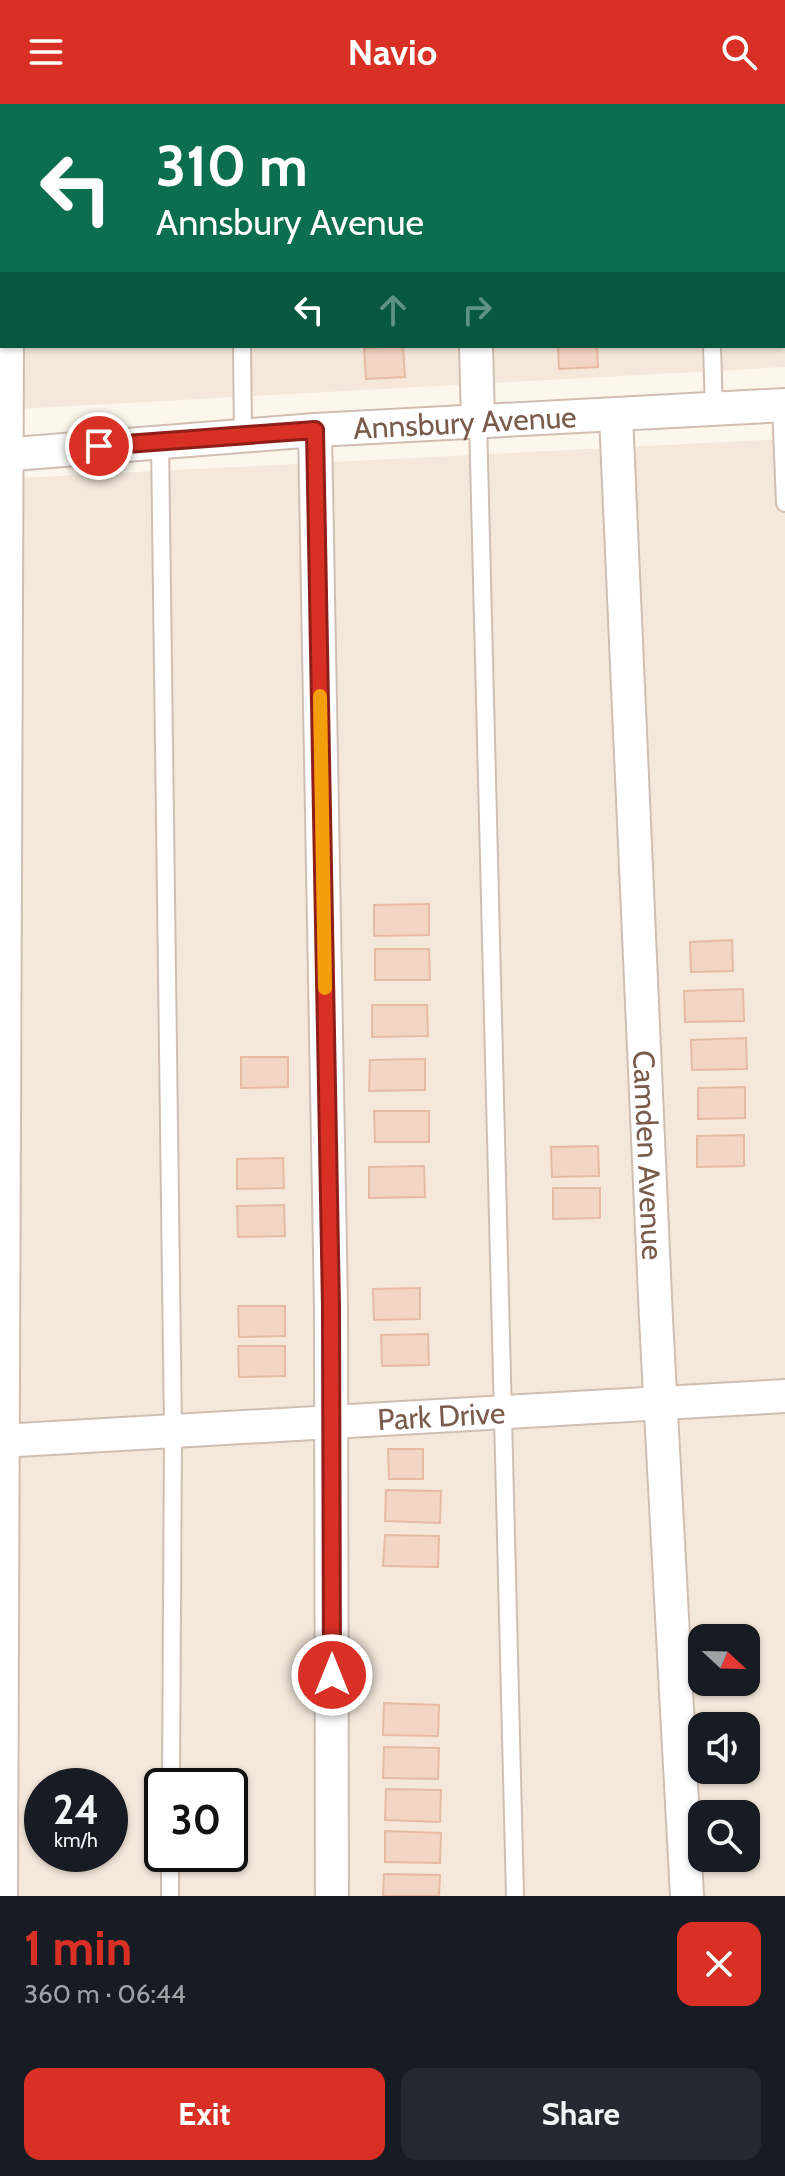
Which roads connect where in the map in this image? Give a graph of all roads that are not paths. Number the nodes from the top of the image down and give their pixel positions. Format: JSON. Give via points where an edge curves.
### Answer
{"nodes":[{"id":1,"x":7,"y":348,"type":"edge"},
{"id":2,"x":242,"y":348,"type":"edge"},
{"id":3,"x":476,"y":348,"type":"edge"},
{"id":4,"x":712,"y":348,"type":"edge"},
{"id":5,"x":783,"y":405,"type":"edge"},
{"id":6,"x":714,"y":409,"type":"junction"},
{"id":7,"x":616,"y":416,"type":"junction"},
{"id":8,"x":478,"y":420,"type":"junction"},
{"id":9,"x":315,"y":430,"type":"junction"},
{"id":10,"x":243,"y":435,"type":"junction"},
{"id":11,"x":160,"y":440,"type":"junction"},
{"id":12,"x":4,"y":455,"type":"edge"},
{"id":13,"x":785,"y":503,"type":"edge"},
{"id":14,"x":785,"y":1396,"type":"edge"},
{"id":15,"x":661,"y":1403,"type":"junction"},
{"id":16,"x":502,"y":1412,"type":"junction"},
{"id":17,"x":332,"y":1422,"type":"junction"},
{"id":18,"x":173,"y":1431,"type":"junction"},
{"id":19,"x":1,"y":1441,"type":"edge"},
{"id":20,"x":171,"y":1768,"type":"edge"},
{"id":21,"x":170,"y":1872,"type":"edge"},
{"id":22,"x":1,"y":1896,"type":"edge"},
{"id":23,"x":170,"y":1896,"type":"edge"},
{"id":24,"x":332,"y":1896,"type":"edge"},
{"id":25,"x":515,"y":1896,"type":"edge"},
{"id":26,"x":687,"y":1896,"type":"edge"}],
"edges":[{"from":1,"to":12,"type":"street"},
{"from":2,"to":10,"type":"lane"},
{"from":3,"to":8,"type":"street"},
{"from":4,"to":6,"type":"lane"},
{"from":5,"to":6,"type":"street","name":"Annsbury Avenue"},
{"from":5,"to":13,"type":"lane"},
{"from":6,"to":7,"type":"street","name":"Annsbury Avenue"},
{"from":7,"to":8,"type":"street","name":"Annsbury Avenue"},
{"from":7,"to":15,"type":"street","name":"Camden Avenue"},
{"from":8,"to":9,"type":"street","name":"Annsbury Avenue"},
{"from":8,"to":16,"type":"lane"},
{"from":9,"to":10,"type":"street","name":"Annsbury Avenue"},
{"from":9,"to":17,"type":"street"},
{"from":10,"to":11,"type":"street","name":"Annsbury Avenue"},
{"from":11,"to":12,"type":"street","name":"Annsbury Avenue"},
{"from":11,"to":18,"type":"lane"},
{"from":12,"to":19,"type":"street"},
{"from":14,"to":15,"type":"street","name":"Park Drive"},
{"from":15,"to":16,"type":"street","name":"Park Drive"},
{"from":15,"to":26,"type":"street","name":"Camden Avenue"},
{"from":16,"to":17,"type":"street","name":"Park Drive"},
{"from":16,"to":25,"type":"lane"},
{"from":17,"to":18,"type":"street","name":"Park Drive"},
{"from":17,"to":24,"type":"street"},
{"from":18,"to":19,"type":"street","name":"Park Drive"},
{"from":18,"to":20,"type":"lane"},
{"from":19,"to":22,"type":"street"},
{"from":21,"to":23,"type":"lane"}]}
